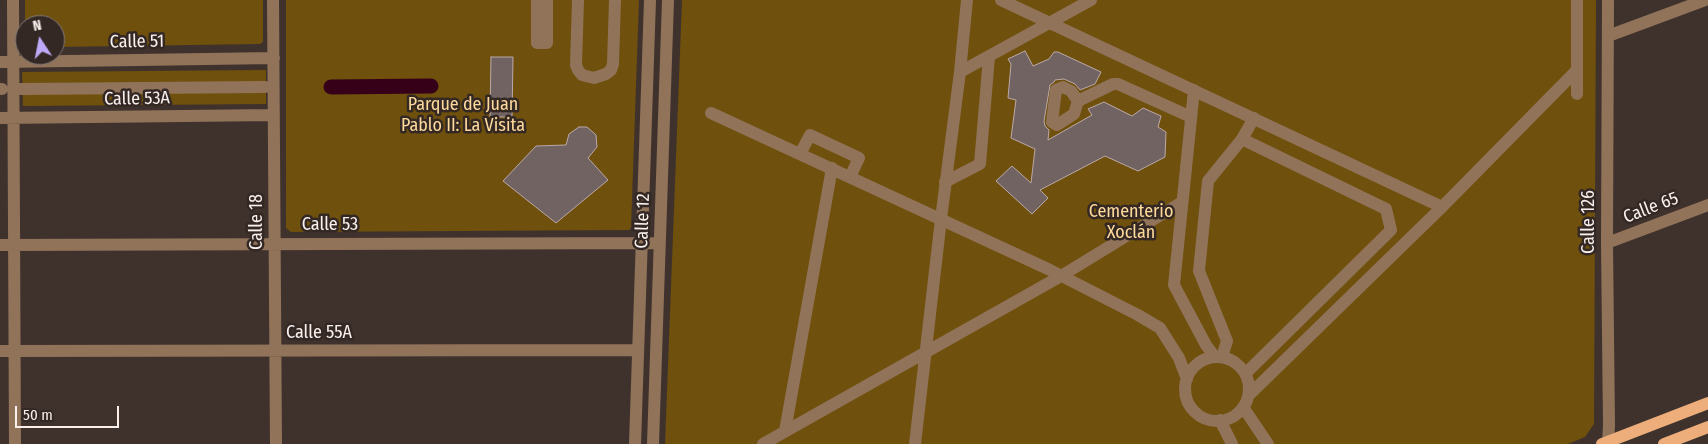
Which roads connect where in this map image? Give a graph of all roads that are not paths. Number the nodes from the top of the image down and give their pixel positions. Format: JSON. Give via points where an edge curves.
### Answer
{"nodes":[{"id":1,"x":13,"y":0,"type":"edge"},
{"id":2,"x":273,"y":0,"type":"edge"},
{"id":3,"x":537,"y":0,"type":"edge"},
{"id":4,"x":547,"y":0,"type":"edge"},
{"id":5,"x":578,"y":0,"type":"edge"},
{"id":6,"x":615,"y":0,"type":"edge"},
{"id":7,"x":650,"y":0,"type":"edge"},
{"id":8,"x":668,"y":0,"type":"edge"},
{"id":9,"x":967,"y":0,"type":"edge"},
{"id":10,"x":1001,"y":0,"type":"edge"},
{"id":11,"x":1091,"y":0,"type":"edge"},
{"id":12,"x":1577,"y":0,"type":"edge"},
{"id":13,"x":1608,"y":0,"type":"edge"},
{"id":14,"x":1705,"y":0,"type":"edge"},
{"id":15,"x":1051,"y":23,"type":"junction"},
{"id":16,"x":1608,"y":36,"type":"junction"},
{"id":17,"x":989,"y":57,"type":"junction"},
{"id":18,"x":274,"y":58,"type":"junction"},
{"id":19,"x":6,"y":62,"type":"edge"},
{"id":20,"x":1577,"y":70,"type":"junction"},
{"id":21,"x":960,"y":72,"type":"junction"},
{"id":22,"x":265,"y":87,"type":"dead end"},
{"id":23,"x":21,"y":89,"type":"dead end"},
{"id":24,"x":1194,"y":90,"type":"junction"},
{"id":25,"x":1577,"y":94,"type":"dead end"},
{"id":26,"x":1078,"y":101,"type":"dead end"},
{"id":27,"x":711,"y":113,"type":"dead end"},
{"id":28,"x":274,"y":115,"type":"junction"},
{"id":29,"x":13,"y":117,"type":"junction"},
{"id":30,"x":1191,"y":117,"type":"junction"},
{"id":31,"x":0,"y":118,"type":"edge"},
{"id":32,"x":1254,"y":118,"type":"junction"},
{"id":33,"x":1242,"y":139,"type":"junction"},
{"id":34,"x":800,"y":154,"type":"junction"},
{"id":35,"x":832,"y":168,"type":"junction"},
{"id":36,"x":850,"y":177,"type":"junction"},
{"id":37,"x":946,"y":182,"type":"junction"},
{"id":38,"x":1182,"y":202,"type":"junction"},
{"id":39,"x":1708,"y":205,"type":"edge"},
{"id":40,"x":1442,"y":207,"type":"junction"},
{"id":41,"x":941,"y":218,"type":"junction"},
{"id":42,"x":642,"y":242,"type":"junction"},
{"id":43,"x":659,"y":242,"type":"junction"},
{"id":44,"x":275,"y":243,"type":"junction"},
{"id":45,"x":1606,"y":244,"type":"junction"},
{"id":46,"x":0,"y":245,"type":"edge"},
{"id":47,"x":14,"y":245,"type":"junction"},
{"id":48,"x":1061,"y":276,"type":"junction"},
{"id":49,"x":638,"y":350,"type":"junction"},
{"id":50,"x":0,"y":351,"type":"edge"},
{"id":51,"x":15,"y":351,"type":"junction"},
{"id":52,"x":276,"y":351,"type":"junction"},
{"id":53,"x":926,"y":352,"type":"junction"},
{"id":54,"x":1219,"y":357,"type":"junction"},
{"id":55,"x":1245,"y":374,"type":"junction"},
{"id":56,"x":1187,"y":379,"type":"junction"},
{"id":57,"x":1246,"y":401,"type":"junction"},
{"id":58,"x":1708,"y":403,"type":"edge"},
{"id":59,"x":1220,"y":420,"type":"junction"},
{"id":60,"x":1708,"y":427,"type":"edge"},
{"id":61,"x":785,"y":431,"type":"junction"},
{"id":62,"x":1606,"y":443,"type":"edge"},
{"id":63,"x":15,"y":444,"type":"edge"},
{"id":64,"x":276,"y":444,"type":"edge"},
{"id":65,"x":635,"y":444,"type":"edge"},
{"id":66,"x":653,"y":444,"type":"edge"},
{"id":67,"x":763,"y":444,"type":"edge"},
{"id":68,"x":915,"y":444,"type":"edge"},
{"id":69,"x":1232,"y":444,"type":"edge"},
{"id":70,"x":1268,"y":444,"type":"edge"},
{"id":71,"x":1664,"y":444,"type":"edge"}],
"edges":[{"from":1,"to":19,"type":"street"},
{"from":2,"to":18,"type":"street","name":"Calle 18"},
{"from":3,"to":4,"type":"street","via":[[537,43],[547,42]]},
{"from":5,"to":6,"type":"street","via":[[576,65],[582,75],[594,78],[606,74],[613,64]]},
{"from":7,"to":42,"type":"street","name":"Calle 12"},
{"from":8,"to":43,"type":"street","name":"Calle 12"},
{"from":9,"to":21,"type":"street"},
{"from":10,"to":15,"type":"street"},
{"from":11,"to":15,"type":"street"},
{"from":12,"to":20,"type":"street"},
{"from":13,"to":16,"type":"street","name":"Calle 126"},
{"from":14,"to":16,"type":"street"},
{"from":15,"to":17,"type":"street"},
{"from":15,"to":24,"type":"street"},
{"from":16,"to":45,"type":"street","name":"Calle 126"},
{"from":17,"to":21,"type":"street"},
{"from":17,"to":37,"type":"street","via":[[980,164]]},
{"from":18,"to":19,"type":"street","name":"Calle 51"},
{"from":18,"to":28,"type":"street","name":"Calle 18"},
{"from":19,"to":29,"type":"street"},
{"from":20,"to":25,"type":"street"},
{"from":20,"to":40,"type":"street"},
{"from":21,"to":37,"type":"street"},
{"from":22,"to":23,"type":"street"},
{"from":24,"to":30,"type":"street"},
{"from":24,"to":32,"type":"street"},
{"from":26,"to":30,"type":"street","via":[[1102,88],[1118,84]]},
{"from":27,"to":34,"type":"street"},
{"from":28,"to":29,"type":"street","name":"Calle 53A"},
{"from":28,"to":44,"type":"street","name":"Calle 18"},
{"from":29,"to":31,"type":"street","name":"Calle 53A"},
{"from":29,"to":47,"type":"street"},
{"from":30,"to":38,"type":"street"},
{"from":32,"to":33,"type":"street"},
{"from":32,"to":40,"type":"street"},
{"from":33,"to":54,"type":"street","via":[[1208,180],[1199,271],[1227,341]]},
{"from":33,"to":55,"type":"street","via":[[1386,209],[1391,230]]},
{"from":34,"to":35,"type":"street"},
{"from":34,"to":36,"type":"street","via":[[810,135],[859,158]]},
{"from":35,"to":36,"type":"street"},
{"from":35,"to":61,"type":"street"},
{"from":36,"to":41,"type":"street"},
{"from":37,"to":41,"type":"street"},
{"from":38,"to":48,"type":"street"},
{"from":38,"to":54,"type":"street","via":[[1174,285],[1206,345]]},
{"from":39,"to":45,"type":"street","name":"Calle 65"},
{"from":40,"to":57,"type":"street"},
{"from":41,"to":48,"type":"street"},
{"from":41,"to":53,"type":"street"},
{"from":42,"to":43,"type":"street","name":"Calle 53"},
{"from":42,"to":44,"type":"street","name":"Calle 53"},
{"from":42,"to":49,"type":"street","name":"Calle 12"},
{"from":43,"to":66,"type":"street","name":"Calle 12"},
{"from":44,"to":47,"type":"street","name":"Calle 53"},
{"from":44,"to":52,"type":"street","name":"Calle 18"},
{"from":45,"to":62,"type":"street","name":"Calle 126"},
{"from":46,"to":47,"type":"street","name":"Calle 53"},
{"from":47,"to":51,"type":"street"},
{"from":48,"to":53,"type":"street"},
{"from":48,"to":56,"type":"street","via":[[1160,328],[1179,358]]},
{"from":49,"to":52,"type":"street","name":"Calle 55A"},
{"from":49,"to":65,"type":"street","name":"Calle 12"},
{"from":50,"to":51,"type":"street","name":"Calle 55A"},
{"from":51,"to":52,"type":"street","name":"Calle 55A"},
{"from":51,"to":63,"type":"street"},
{"from":52,"to":64,"type":"street","name":"Calle 18"},
{"from":53,"to":61,"type":"street"},
{"from":53,"to":68,"type":"street"},
{"from":54,"to":55,"type":"street","via":[[1238,364]]},
{"from":54,"to":56,"type":"street","via":[[1199,363]]},
{"from":55,"to":57,"type":"street","via":[[1249,387]]},
{"from":56,"to":59,"type":"street","via":[[1185,389],[1192,408],[1200,416]]},
{"from":57,"to":59,"type":"street","via":[[1237,414]]},
{"from":57,"to":70,"type":"street"},
{"from":58,"to":62,"type":"main road"},
{"from":59,"to":69,"type":"street"},
{"from":60,"to":71,"type":"main road"},
{"from":61,"to":67,"type":"street"}]}
